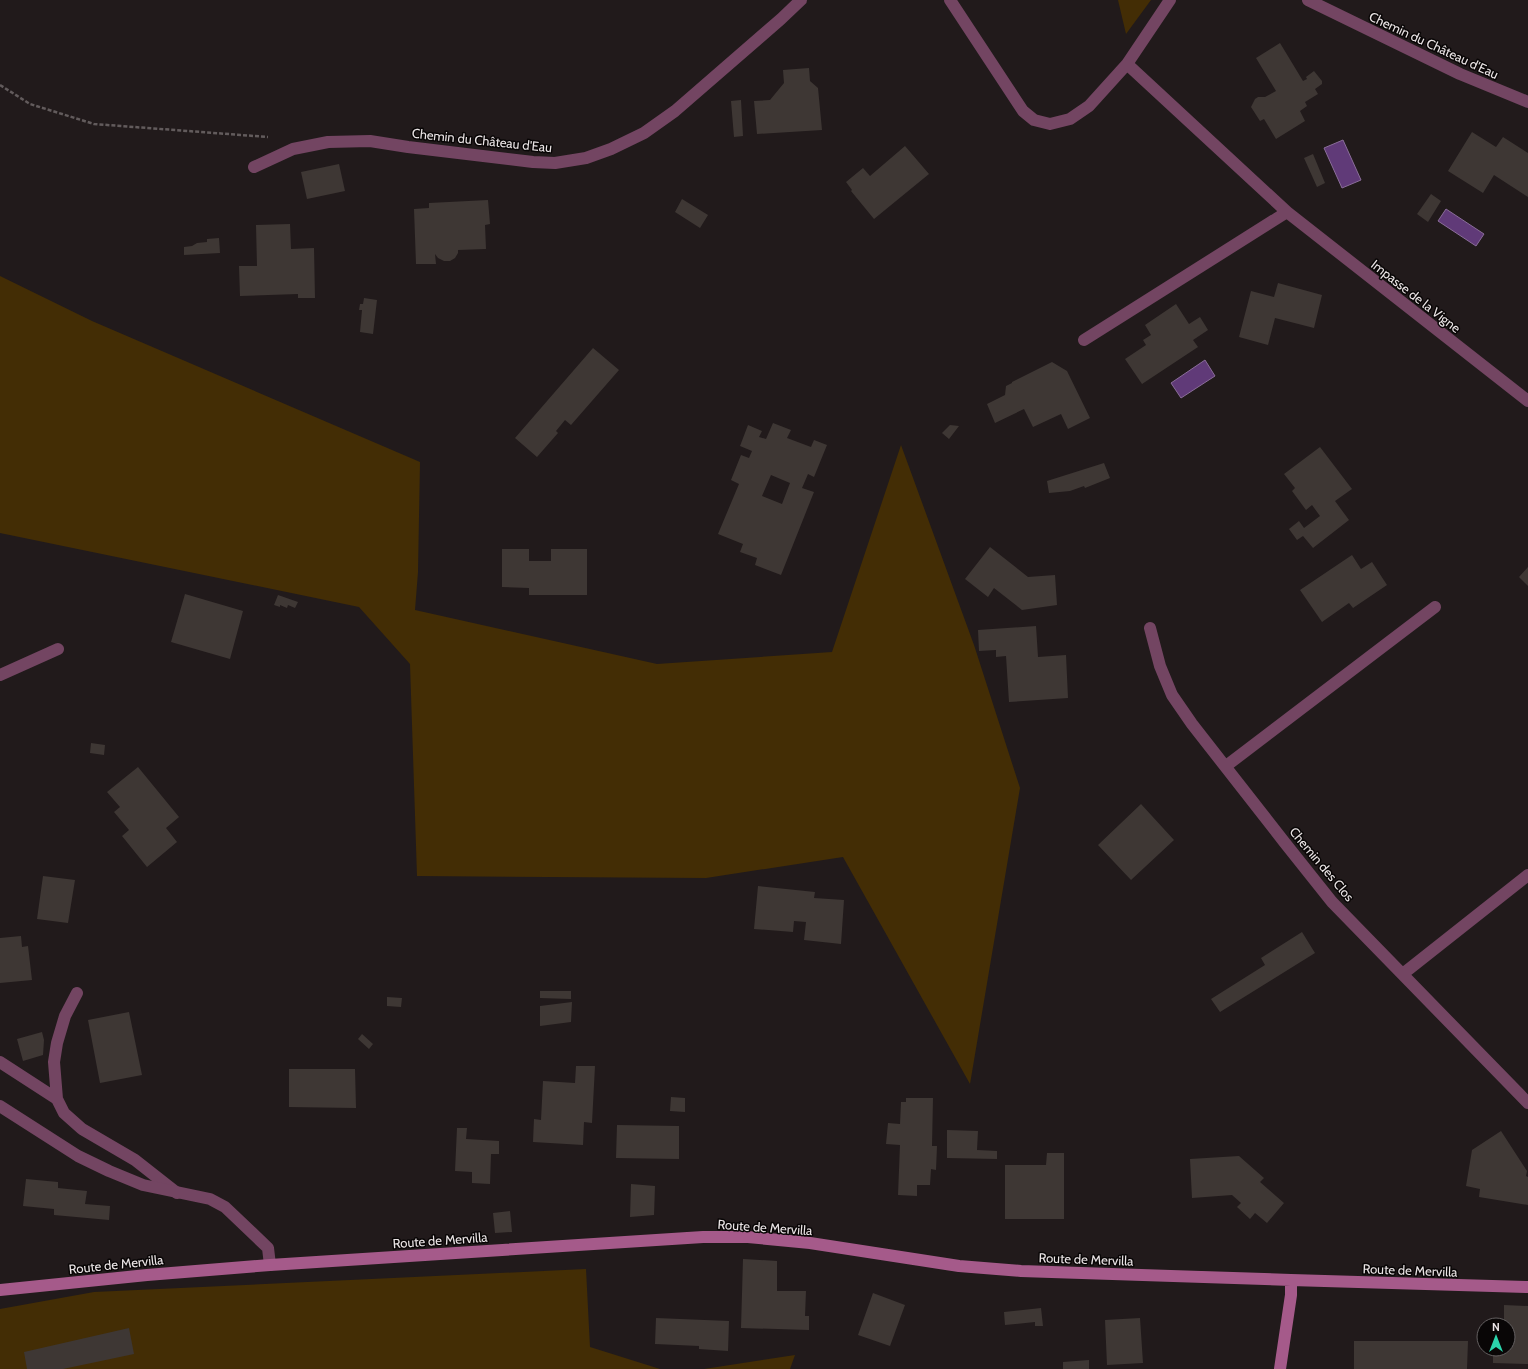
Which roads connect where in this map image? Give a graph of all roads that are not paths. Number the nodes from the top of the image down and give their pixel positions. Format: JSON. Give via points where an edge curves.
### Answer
{"nodes":[{"id":1,"x":801,"y":0,"type":"edge"},
{"id":2,"x":950,"y":0,"type":"edge"},
{"id":3,"x":1170,"y":0,"type":"edge"},
{"id":4,"x":1308,"y":0,"type":"edge"},
{"id":5,"x":1127,"y":64,"type":"junction"},
{"id":6,"x":1528,"y":102,"type":"edge"},
{"id":7,"x":254,"y":167,"type":"dead end"},
{"id":8,"x":1287,"y":212,"type":"junction"},
{"id":9,"x":1084,"y":340,"type":"dead end"},
{"id":10,"x":1528,"y":401,"type":"edge"},
{"id":11,"x":1435,"y":607,"type":"dead end"},
{"id":12,"x":1150,"y":628,"type":"dead end"},
{"id":13,"x":58,"y":649,"type":"dead end"},
{"id":14,"x":0,"y":675,"type":"edge"},
{"id":15,"x":1226,"y":766,"type":"junction"},
{"id":16,"x":1528,"y":875,"type":"edge"},
{"id":17,"x":1404,"y":973,"type":"junction"},
{"id":18,"x":77,"y":993,"type":"dead end"},
{"id":19,"x":0,"y":1062,"type":"edge"},
{"id":20,"x":57,"y":1100,"type":"junction"},
{"id":21,"x":1528,"y":1103,"type":"edge"},
{"id":22,"x":0,"y":1106,"type":"edge"},
{"id":23,"x":177,"y":1192,"type":"junction"},
{"id":24,"x":270,"y":1265,"type":"junction"},
{"id":25,"x":1291,"y":1280,"type":"junction"},
{"id":26,"x":1528,"y":1287,"type":"edge"},
{"id":27,"x":0,"y":1290,"type":"edge"},
{"id":28,"x":1280,"y":1369,"type":"edge"}],
"edges":[{"from":1,"to":7,"type":"street","name":"Chemin du Château d'Eau","via":[[675,111],[644,133],[586,158],[555,163],[533,162],[370,141],[335,142],[293,149]]},
{"from":2,"to":5,"type":"street","via":[[1023,111],[1034,120],[1050,124],[1070,119],[1089,106]]},
{"from":3,"to":5,"type":"street"},
{"from":4,"to":6,"type":"street","name":"Chemin du Château d'Eau","via":[[1460,74]]},
{"from":5,"to":8,"type":"street","name":"Impasse de la Vigne"},
{"from":8,"to":9,"type":"street"},
{"from":8,"to":10,"type":"street","name":"Impasse de la Vigne"},
{"from":11,"to":15,"type":"street"},
{"from":12,"to":15,"type":"street","name":"Chemin des Clos","via":[[1160,666],[1172,695]]},
{"from":13,"to":14,"type":"street"},
{"from":15,"to":17,"type":"street","name":"Chemin des Clos","via":[[1332,902]]},
{"from":16,"to":17,"type":"street"},
{"from":17,"to":21,"type":"street","name":"Chemin des Clos","via":[[1465,1040]]},
{"from":18,"to":20,"type":"street","via":[[65,1016],[57,1043],[54,1062]]},
{"from":19,"to":20,"type":"street"},
{"from":20,"to":23,"type":"street","via":[[64,1112],[82,1129],[135,1160]]},
{"from":22,"to":23,"type":"street","via":[[78,1156],[143,1185]]},
{"from":23,"to":24,"type":"street","via":[[210,1199],[225,1207],[268,1248]]},
{"from":24,"to":25,"type":"street","name":"Route de Mervilla","via":[[703,1237],[748,1237],[810,1243],[959,1266],[1021,1271]]},
{"from":24,"to":27,"type":"street","name":"Route de Mervilla"},
{"from":25,"to":26,"type":"street","name":"Route de Mervilla"},
{"from":25,"to":28,"type":"street"}]}
